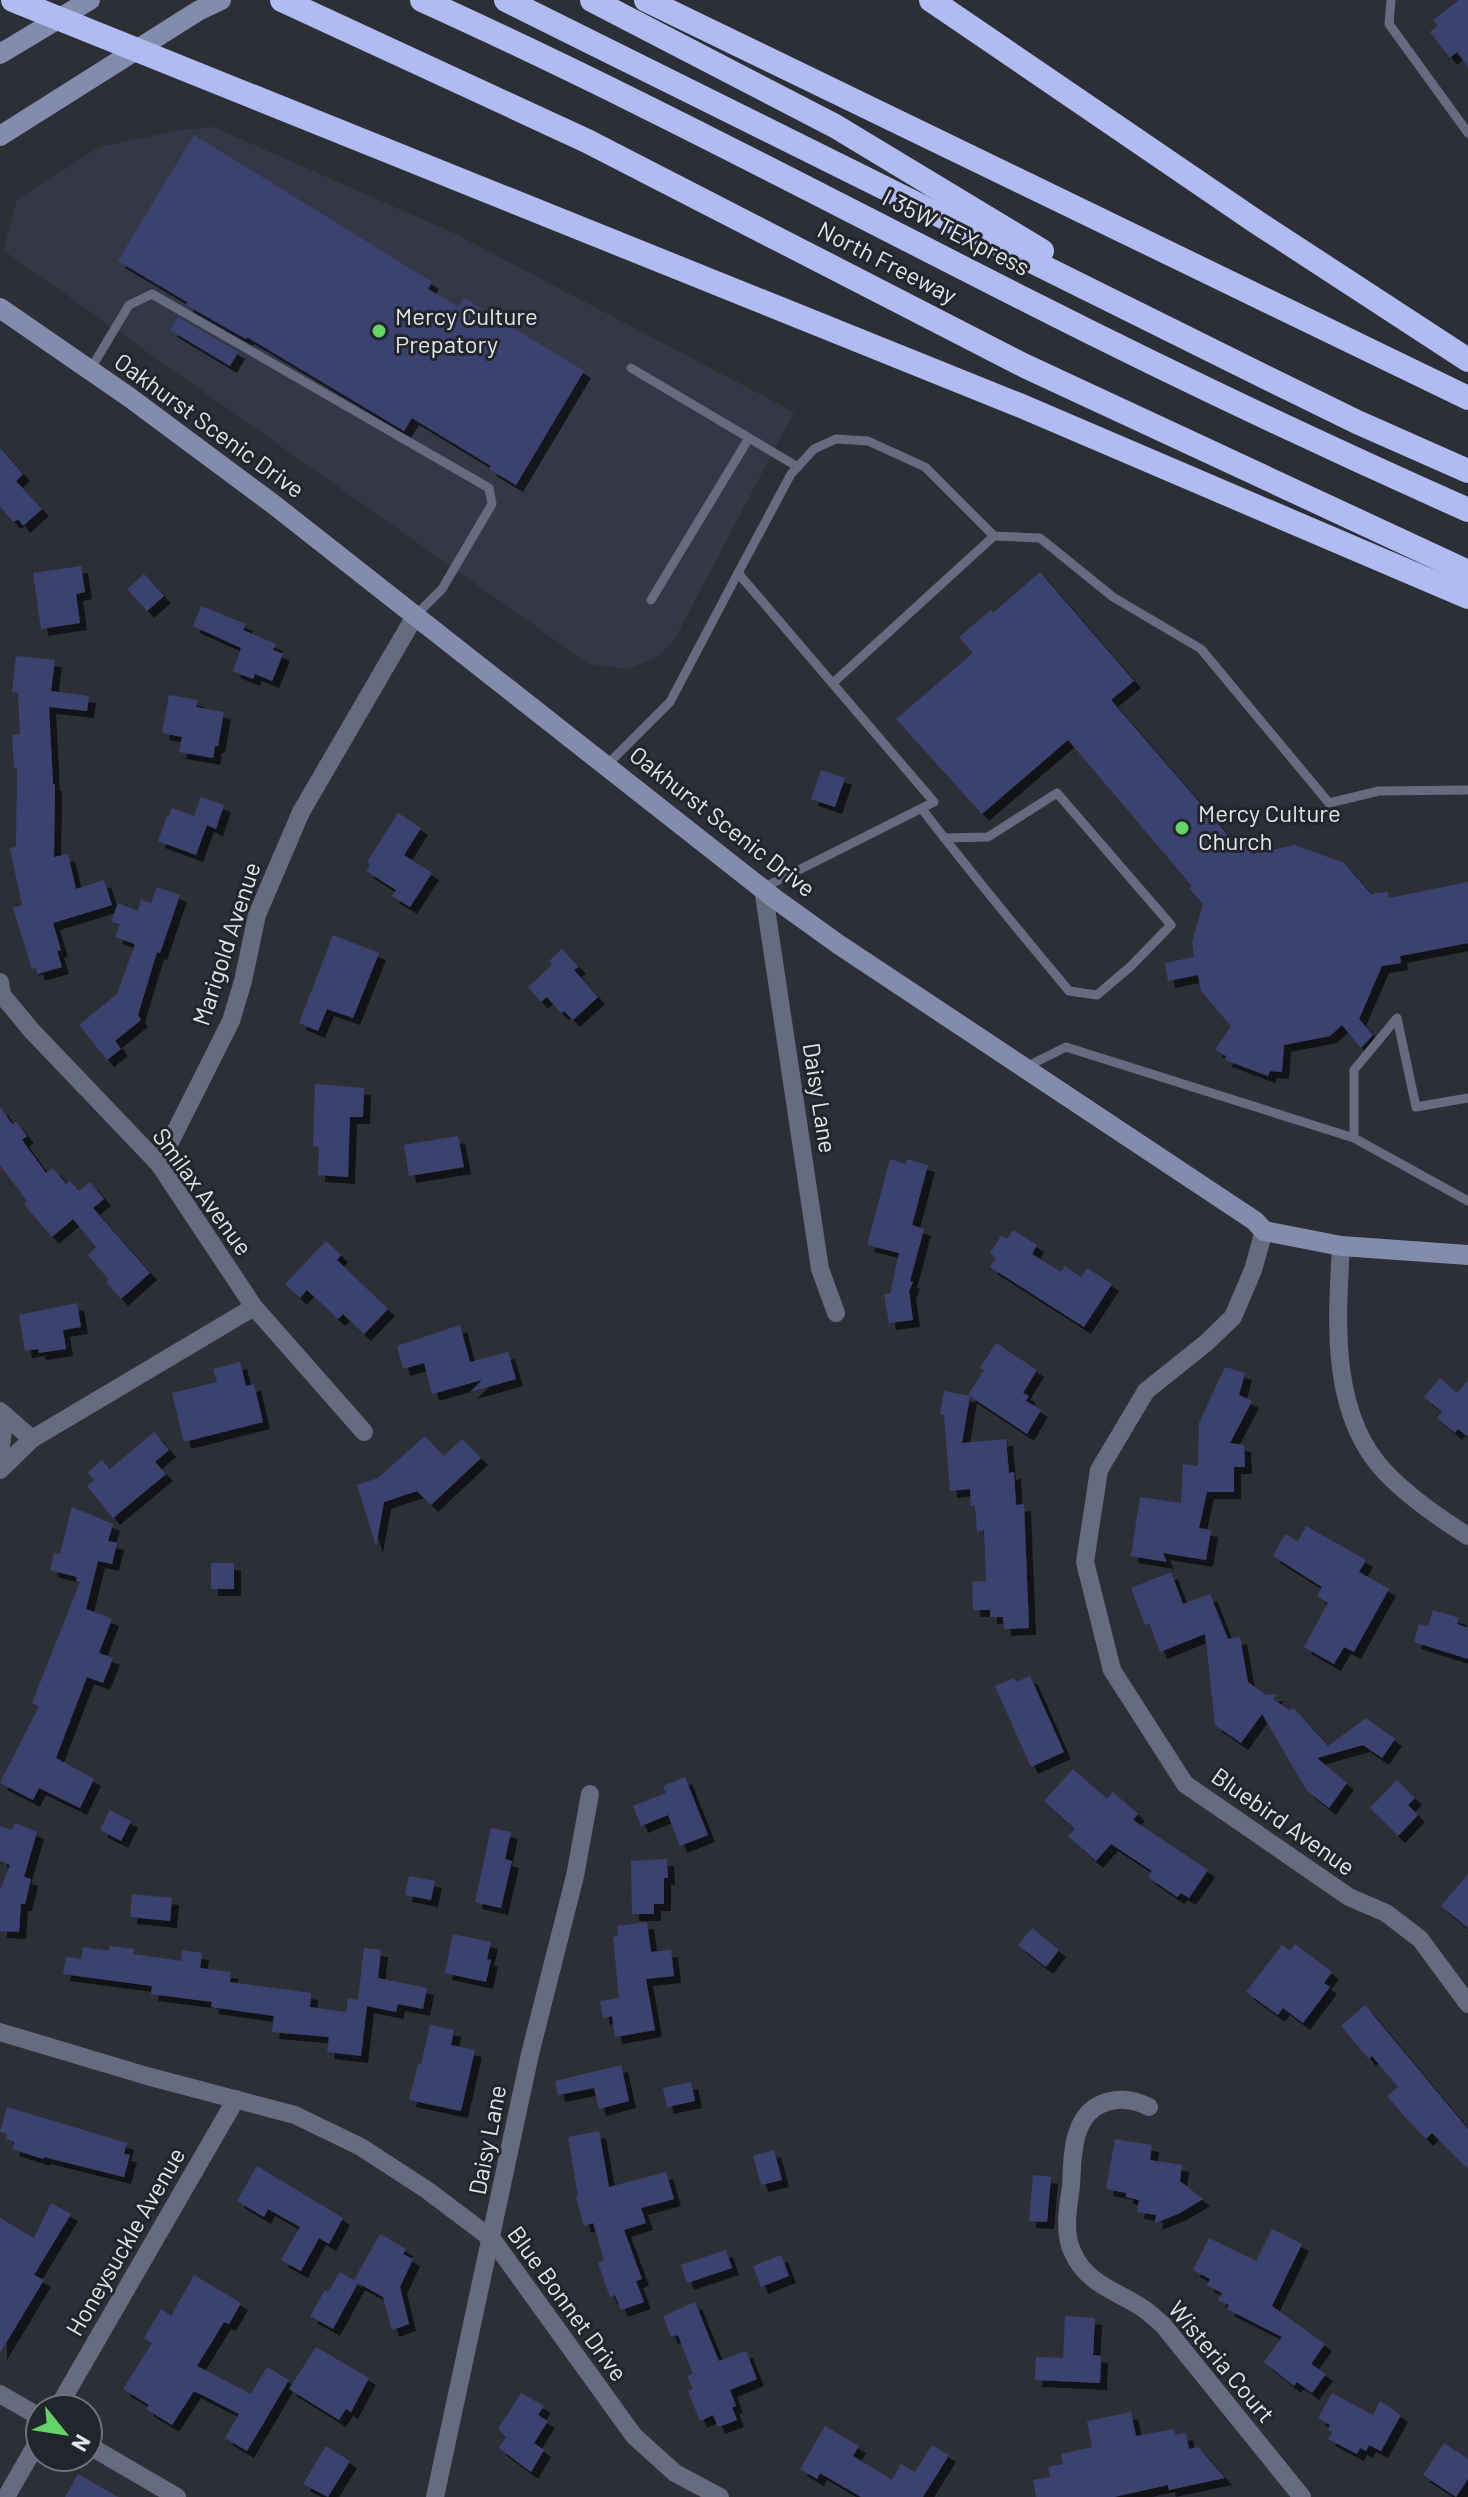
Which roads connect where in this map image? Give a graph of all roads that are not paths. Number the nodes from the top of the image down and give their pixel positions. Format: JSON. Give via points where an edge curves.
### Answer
{"nodes":[{"id":1,"x":13,"y":0,"type":"edge"},
{"id":2,"x":90,"y":0,"type":"edge"},
{"id":3,"x":221,"y":0,"type":"edge"},
{"id":4,"x":282,"y":0,"type":"edge"},
{"id":5,"x":506,"y":0,"type":"edge"},
{"id":6,"x":592,"y":0,"type":"edge"},
{"id":7,"x":646,"y":0,"type":"edge"},
{"id":8,"x":931,"y":0,"type":"edge"},
{"id":9,"x":1391,"y":0,"type":"edge"},
{"id":10,"x":430,"y":4,"type":"edge"},
{"id":11,"x":55,"y":19,"type":"junction"},
{"id":12,"x":139,"y":50,"type":"junction"},
{"id":13,"x":0,"y":54,"type":"edge"},
{"id":14,"x":1468,"y":133,"type":"edge"},
{"id":15,"x":0,"y":136,"type":"edge"},
{"id":16,"x":0,"y":308,"type":"edge"},
{"id":17,"x":1195,"y":343,"type":"junction"},
{"id":18,"x":1468,"y":360,"type":"edge"},
{"id":19,"x":631,"y":368,"type":"dead end"},
{"id":20,"x":90,"y":370,"type":"junction"},
{"id":21,"x":1468,"y":398,"type":"edge"},
{"id":22,"x":749,"y":438,"type":"junction"},
{"id":23,"x":798,"y":467,"type":"junction"},
{"id":24,"x":1468,"y":471,"type":"edge"},
{"id":25,"x":1468,"y":510,"type":"edge"},
{"id":26,"x":994,"y":536,"type":"junction"},
{"id":27,"x":1468,"y":572,"type":"edge"},
{"id":28,"x":738,"y":573,"type":"junction"},
{"id":29,"x":1468,"y":597,"type":"edge"},
{"id":30,"x":651,"y":600,"type":"dead end"},
{"id":31,"x":415,"y":616,"type":"junction"},
{"id":32,"x":834,"y":682,"type":"junction"},
{"id":33,"x":606,"y":766,"type":"junction"},
{"id":34,"x":1468,"y":790,"type":"edge"},
{"id":35,"x":922,"y":809,"type":"junction"},
{"id":36,"x":944,"y":838,"type":"junction"},
{"id":37,"x":763,"y":888,"type":"junction"},
{"id":38,"x":0,"y":982,"type":"edge"},
{"id":39,"x":1026,"y":1067,"type":"junction"},
{"id":40,"x":1468,"y":1098,"type":"edge"},
{"id":41,"x":1354,"y":1138,"type":"junction"},
{"id":42,"x":159,"y":1164,"type":"junction"},
{"id":43,"x":1468,"y":1201,"type":"edge"},
{"id":44,"x":1264,"y":1231,"type":"junction"},
{"id":45,"x":1341,"y":1246,"type":"junction"},
{"id":46,"x":1468,"y":1255,"type":"edge"},
{"id":47,"x":254,"y":1307,"type":"junction"},
{"id":48,"x":836,"y":1313,"type":"dead end"},
{"id":49,"x":0,"y":1411,"type":"edge"},
{"id":50,"x":0,"y":1423,"type":"edge"},
{"id":51,"x":364,"y":1432,"type":"dead end"},
{"id":52,"x":32,"y":1439,"type":"junction"},
{"id":53,"x":0,"y":1456,"type":"edge"},
{"id":54,"x":0,"y":1470,"type":"edge"},
{"id":55,"x":1468,"y":1536,"type":"edge"},
{"id":56,"x":590,"y":1794,"type":"dead end"},
{"id":57,"x":1468,"y":2004,"type":"edge"},
{"id":58,"x":0,"y":2032,"type":"edge"},
{"id":59,"x":236,"y":2099,"type":"junction"},
{"id":60,"x":1149,"y":2107,"type":"dead end"},
{"id":61,"x":492,"y":2239,"type":"junction"},
{"id":62,"x":66,"y":2393,"type":"edge"},
{"id":63,"x":0,"y":2394,"type":"edge"},
{"id":64,"x":24,"y":2408,"type":"edge"},
{"id":65,"x":104,"y":2454,"type":"edge"},
{"id":66,"x":24,"y":2466,"type":"edge"},
{"id":67,"x":6,"y":2497,"type":"edge"},
{"id":68,"x":177,"y":2497,"type":"edge"},
{"id":69,"x":435,"y":2497,"type":"edge"},
{"id":70,"x":720,"y":2497,"type":"edge"},
{"id":71,"x":1302,"y":2497,"type":"edge"}],
"edges":[{"from":1,"to":11,"type":"highway"},
{"from":2,"to":11,"type":"street"},
{"from":3,"to":12,"type":"street"},
{"from":4,"to":27,"type":"highway","name":"North Freeway","via":[[587,141],[1025,366]]},
{"from":5,"to":17,"type":"highway","name":"I 35W TEXpress"},
{"from":6,"to":17,"type":"highway","via":[[835,126]]},
{"from":7,"to":21,"type":"highway"},
{"from":8,"to":18,"type":"highway"},
{"from":9,"to":14,"type":"lane","via":[[1389,24]]},
{"from":10,"to":25,"type":"highway","name":"I 35W TEXpress","via":[[1325,447]]},
{"from":11,"to":12,"type":"highway"},
{"from":11,"to":13,"type":"street"},
{"from":12,"to":15,"type":"street"},
{"from":12,"to":29,"type":"highway","via":[[1019,405]]},
{"from":16,"to":20,"type":"street","name":"Oakhurst Scenic Drive"},
{"from":17,"to":24,"type":"highway","name":"I 35W TEXpress"},
{"from":19,"to":22,"type":"lane"},
{"from":20,"to":31,"type":"street","name":"Oakhurst Scenic Drive"},
{"from":20,"to":31,"type":"lane","via":[[129,305],[152,294],[489,488],[492,504],[442,589]]},
{"from":22,"to":23,"type":"lane"},
{"from":22,"to":30,"type":"lane"},
{"from":23,"to":26,"type":"lane","via":[[814,449],[836,439],[868,441],[925,467]]},
{"from":23,"to":28,"type":"lane"},
{"from":26,"to":32,"type":"lane"},
{"from":26,"to":34,"type":"lane","via":[[1040,538],[1113,597],[1201,649],[1329,803],[1379,791]]},
{"from":28,"to":32,"type":"lane"},
{"from":28,"to":33,"type":"lane","via":[[670,702]]},
{"from":31,"to":33,"type":"street","name":"Oakhurst Scenic Drive"},
{"from":31,"to":42,"type":"street","name":"Marigold Avenue","via":[[301,812],[257,915],[231,1021]]},
{"from":32,"to":35,"type":"lane","via":[[934,802]]},
{"from":33,"to":37,"type":"street","name":"Oakhurst Scenic Drive"},
{"from":35,"to":36,"type":"lane"},
{"from":35,"to":37,"type":"lane"},
{"from":36,"to":36,"type":"lane","via":[[1069,991],[1097,995],[1171,925],[1057,793],[988,837]]},
{"from":37,"to":39,"type":"street","name":"Oakhurst Scenic Drive","via":[[838,944]]},
{"from":37,"to":48,"type":"street","name":"Daisy Lane","via":[[820,1269]]},
{"from":38,"to":42,"type":"street","name":"Smilax Avenue","via":[[2,995],[32,1031]]},
{"from":39,"to":41,"type":"lane","via":[[1066,1047]]},
{"from":39,"to":44,"type":"street","name":"Oakhurst Scenic Drive"},
{"from":40,"to":41,"type":"lane","via":[[1416,1107],[1397,1018],[1354,1070]]},
{"from":41,"to":43,"type":"lane"},
{"from":42,"to":47,"type":"street","name":"Smilax Avenue"},
{"from":44,"to":45,"type":"street","name":"Oakhurst Scenic Drive"},
{"from":44,"to":57,"type":"street","name":"Bluebird Avenue","via":[[1233,1317],[1146,1391],[1099,1470],[1085,1562],[1112,1670],[1185,1784],[1349,1897],[1386,1913],[1420,1939]]},
{"from":45,"to":46,"type":"street","name":"Oakhurst Scenic Drive"},
{"from":45,"to":55,"type":"street","via":[[1337,1315],[1345,1399],[1366,1446],[1385,1472]]},
{"from":47,"to":51,"type":"street","name":"Smilax Avenue"},
{"from":47,"to":52,"type":"street"},
{"from":49,"to":52,"type":"street"},
{"from":50,"to":53,"type":"street"},
{"from":52,"to":54,"type":"street"},
{"from":56,"to":61,"type":"street","name":"Daisy Lane"},
{"from":58,"to":59,"type":"street","name":"Blue Bonnet Drive"},
{"from":59,"to":61,"type":"street","name":"Blue Bonnet Drive","via":[[295,2115],[361,2147]]},
{"from":59,"to":62,"type":"street","name":"Honeysuckle Avenue"},
{"from":60,"to":71,"type":"street","name":"Wisteria Court","via":[[1138,2101],[1109,2100],[1083,2119],[1068,2208],[1071,2249],[1091,2278],[1163,2325]]},
{"from":61,"to":69,"type":"street","name":"Daisy Lane"},
{"from":61,"to":70,"type":"street","name":"Blue Bonnet Drive","via":[[634,2436],[675,2473]]},
{"from":63,"to":64,"type":"street"},
{"from":65,"to":68,"type":"street"},
{"from":66,"to":67,"type":"street"}]}
